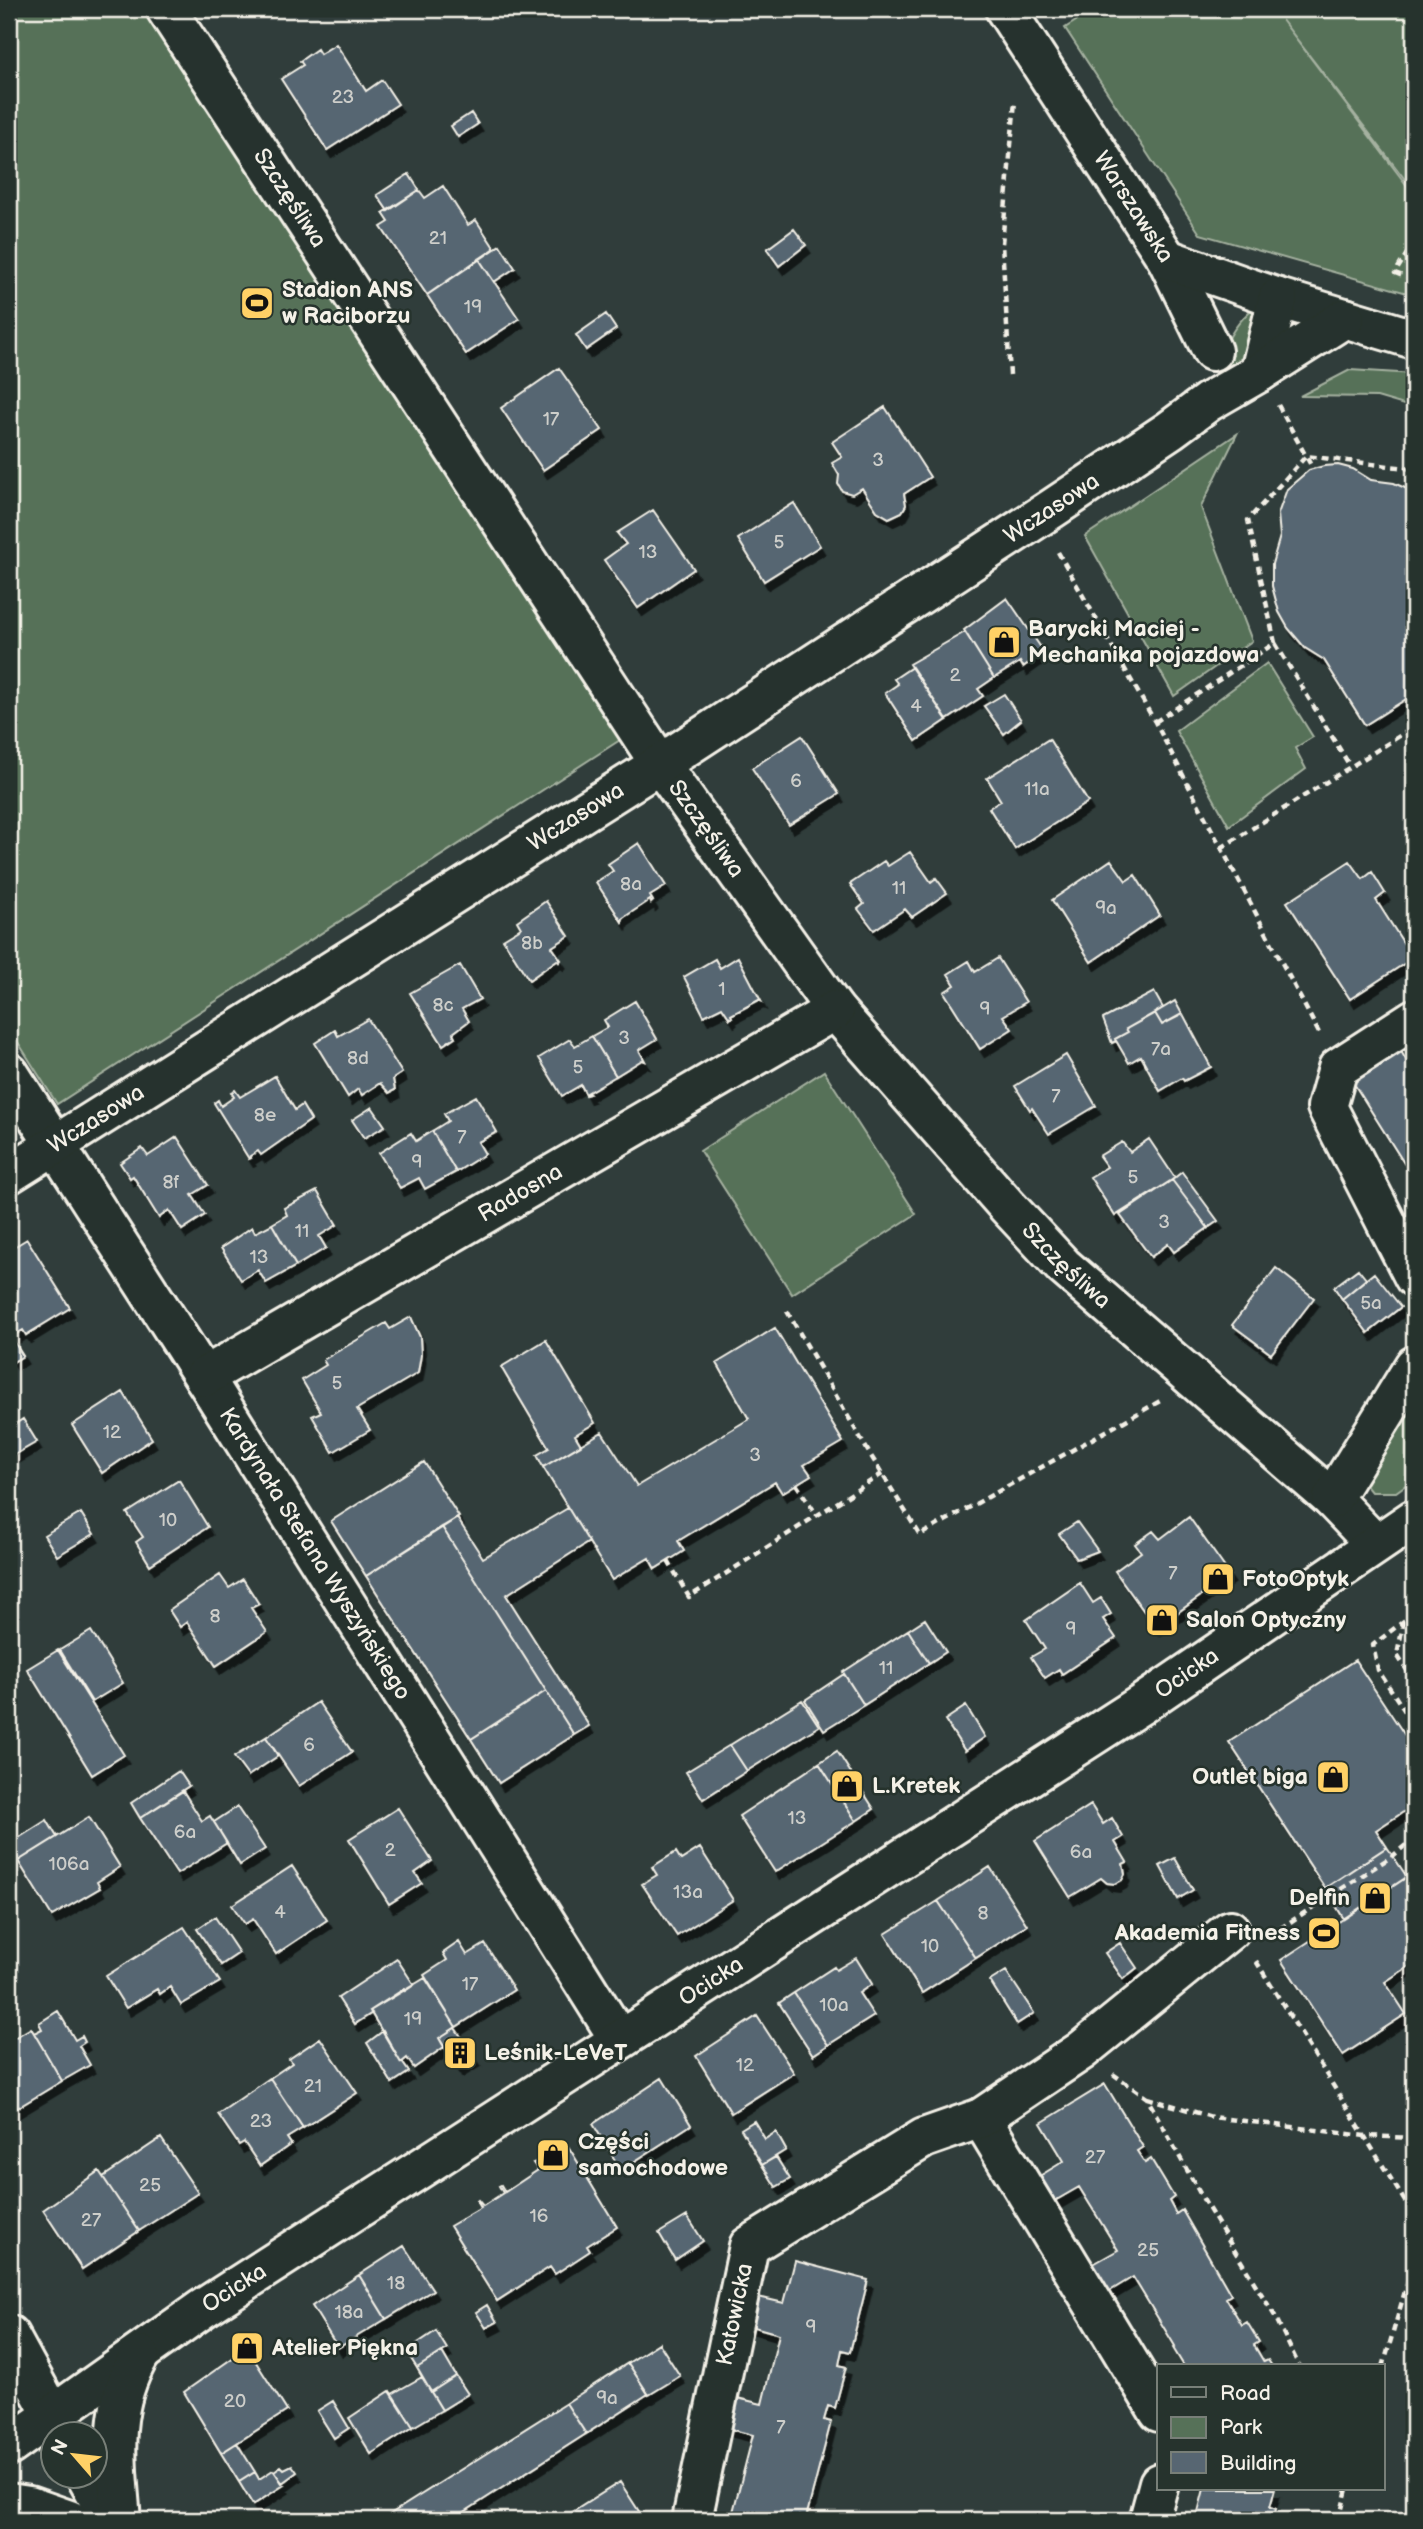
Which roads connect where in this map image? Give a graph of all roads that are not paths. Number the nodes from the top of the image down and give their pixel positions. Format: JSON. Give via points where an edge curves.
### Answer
{"nodes":[{"id":1,"x":166,"y":9,"type":"edge"},
{"id":2,"x":1015,"y":24,"type":"edge"},
{"id":3,"x":1167,"y":259,"type":"junction"},
{"id":4,"x":1234,"y":283,"type":"junction"},
{"id":5,"x":1279,"y":298,"type":"junction"},
{"id":6,"x":1345,"y":318,"type":"junction"},
{"id":7,"x":1414,"y":339,"type":"edge"},
{"id":8,"x":1212,"y":351,"type":"junction"},
{"id":9,"x":1267,"y":385,"type":"junction"},
{"id":10,"x":1208,"y":402,"type":"junction"},
{"id":11,"x":660,"y":764,"type":"junction"},
{"id":12,"x":835,"y":1010,"type":"junction"},
{"id":13,"x":1414,"y":1019,"type":"edge"},
{"id":14,"x":9,"y":1073,"type":"edge"},
{"id":15,"x":56,"y":1145,"type":"junction"},
{"id":16,"x":9,"y":1174,"type":"edge"},
{"id":17,"x":1414,"y":1277,"type":"edge"},
{"id":18,"x":1414,"y":1366,"type":"edge"},
{"id":19,"x":204,"y":1377,"type":"junction"},
{"id":20,"x":1332,"y":1499,"type":"junction"},
{"id":21,"x":1414,"y":1519,"type":"edge"},
{"id":22,"x":1375,"y":1544,"type":"junction"},
{"id":23,"x":1230,"y":1930,"type":"dead end"},
{"id":24,"x":619,"y":2039,"type":"junction"},
{"id":25,"x":981,"y":2118,"type":"junction"},
{"id":26,"x":9,"y":2335,"type":"edge"},
{"id":27,"x":143,"y":2350,"type":"junction"},
{"id":28,"x":1157,"y":2410,"type":"edge"},
{"id":29,"x":55,"y":2420,"type":"edge"},
{"id":30,"x":64,"y":2420,"type":"edge"},
{"id":31,"x":38,"y":2434,"type":"edge"},
{"id":32,"x":9,"y":2446,"type":"edge"},
{"id":33,"x":94,"y":2490,"type":"edge"},
{"id":34,"x":1157,"y":2490,"type":"edge"},
{"id":35,"x":9,"y":2503,"type":"edge"},
{"id":36,"x":69,"y":2520,"type":"edge"},
{"id":37,"x":110,"y":2520,"type":"edge"},
{"id":38,"x":121,"y":2520,"type":"edge"},
{"id":39,"x":692,"y":2520,"type":"edge"},
{"id":40,"x":1149,"y":2520,"type":"edge"}],
"edges":[{"from":1,"to":11,"type":"street","name":"Szczęśliwa"},
{"from":2,"to":3,"type":"street","name":"Warszawska"},
{"from":3,"to":4,"type":"street","name":"Warszawska"},
{"from":3,"to":8,"type":"street"},
{"from":4,"to":5,"type":"street","name":"Warszawska"},
{"from":4,"to":8,"type":"street"},
{"from":5,"to":6,"type":"street","name":"Warszawska"},
{"from":5,"to":9,"type":"street"},
{"from":6,"to":7,"type":"street","name":"Warszawska"},
{"from":6,"to":9,"type":"street","name":"Wczasowa"},
{"from":8,"to":10,"type":"street"},
{"from":9,"to":10,"type":"street","name":"Wczasowa"},
{"from":10,"to":11,"type":"street","name":"Wczasowa"},
{"from":11,"to":12,"type":"street","name":"Szczęśliwa"},
{"from":11,"to":15,"type":"street","name":"Wczasowa"},
{"from":12,"to":19,"type":"street","name":"Radosna"},
{"from":12,"to":20,"type":"street","name":"Szczęśliwa","via":[[1063,1266]]},
{"from":13,"to":17,"type":"street","via":[[1338,1068],[1327,1107]]},
{"from":14,"to":15,"type":"street","name":"Kardynała Stefana Wyszyńskiego"},
{"from":15,"to":16,"type":"street","name":"Wczasowa"},
{"from":15,"to":19,"type":"street","name":"Kardynała Stefana Wyszyńskiego"},
{"from":18,"to":20,"type":"street"},
{"from":19,"to":24,"type":"street","name":"Kardynała Stefana Wyszyńskiego"},
{"from":20,"to":22,"type":"street","name":"Szczęśliwa"},
{"from":21,"to":22,"type":"street","name":"Ocicka"},
{"from":22,"to":24,"type":"street","name":"Ocicka","via":[[1132,1711]]},
{"from":23,"to":25,"type":"street","name":"Katowicka","via":[[1081,2051]]},
{"from":24,"to":27,"type":"street","name":"Ocicka"},
{"from":25,"to":28,"type":"street"},
{"from":25,"to":39,"type":"street","name":"Katowicka","via":[[923,2138],[749,2246]]},
{"from":26,"to":29,"type":"street"},
{"from":27,"to":30,"type":"street","name":"Ocicka"},
{"from":27,"to":38,"type":"street","via":[[120,2398],[116,2444]]},
{"from":31,"to":32,"type":"street","name":"Ocicka"},
{"from":33,"to":37,"type":"street"},
{"from":34,"to":40,"type":"street"},
{"from":35,"to":36,"type":"street"}]}
